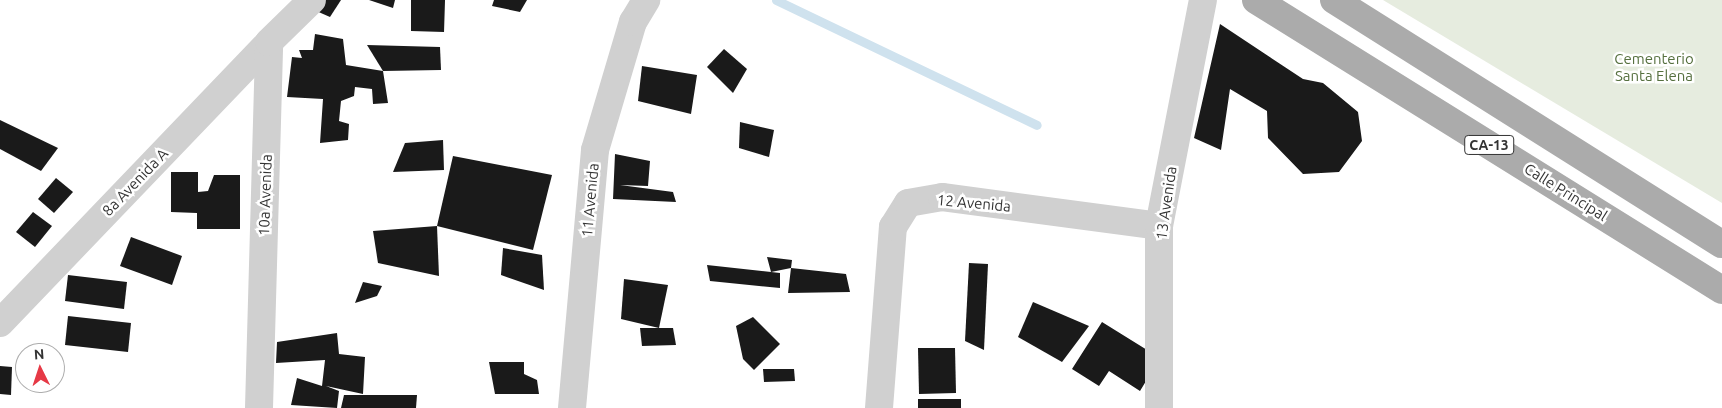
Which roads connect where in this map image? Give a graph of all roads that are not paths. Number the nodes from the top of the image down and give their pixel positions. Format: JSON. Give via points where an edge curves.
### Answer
{"nodes":[{"id":1,"x":312,"y":0,"type":"edge"},
{"id":2,"x":646,"y":0,"type":"edge"},
{"id":3,"x":1203,"y":0,"type":"edge"},
{"id":4,"x":1256,"y":0,"type":"edge"},
{"id":5,"x":1334,"y":0,"type":"edge"},
{"id":6,"x":269,"y":42,"type":"junction"},
{"id":7,"x":1159,"y":226,"type":"junction"},
{"id":8,"x":1722,"y":244,"type":"edge"},
{"id":9,"x":1722,"y":290,"type":"edge"},
{"id":10,"x":0,"y":323,"type":"edge"},
{"id":11,"x":259,"y":408,"type":"edge"},
{"id":12,"x":572,"y":408,"type":"edge"},
{"id":13,"x":879,"y":408,"type":"edge"},
{"id":14,"x":1159,"y":408,"type":"edge"}],
"edges":[{"from":1,"to":6,"type":"street"},
{"from":2,"to":12,"type":"street","name":"11 Avenida","via":[[633,22],[595,150]]},
{"from":3,"to":7,"type":"street","name":"13 Avenida"},
{"from":4,"to":9,"type":"main road","name":"Calle Principal","number":"CA-13"},
{"from":5,"to":8,"type":"main road","number":"CA-13"},
{"from":6,"to":10,"type":"street","name":"8a Avenida A"},
{"from":6,"to":11,"type":"street","name":"10a Avenida"},
{"from":7,"to":13,"type":"street","name":"12 Avenida","via":[[942,197],[908,203],[893,227]]},
{"from":7,"to":14,"type":"street","name":"13 Avenida"}]}
